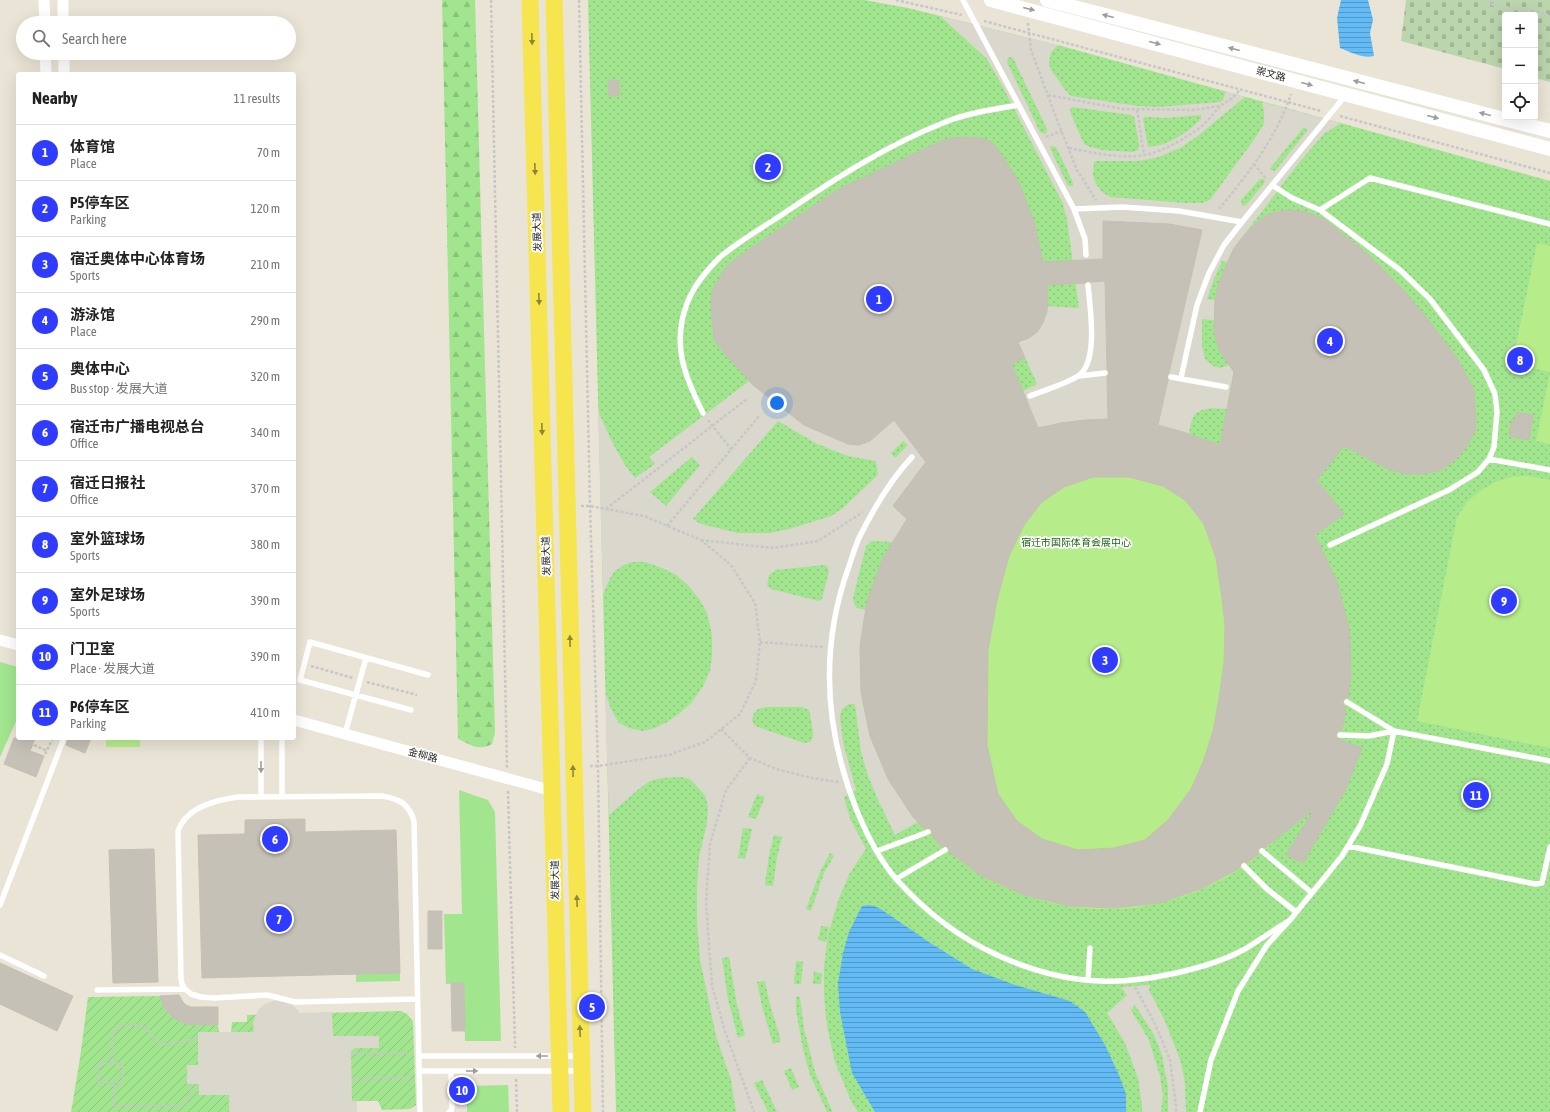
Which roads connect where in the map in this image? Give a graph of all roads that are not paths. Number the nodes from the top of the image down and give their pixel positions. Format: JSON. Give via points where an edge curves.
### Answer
{"nodes":[{"id":1,"x":44,"y":0,"type":"edge"},
{"id":2,"x":63,"y":0,"type":"edge"},
{"id":3,"x":530,"y":0,"type":"edge"},
{"id":4,"x":554,"y":0,"type":"edge"},
{"id":5,"x":963,"y":0,"type":"edge"},
{"id":6,"x":991,"y":0,"type":"edge"},
{"id":7,"x":1047,"y":0,"type":"edge"},
{"id":8,"x":45,"y":16,"type":"edge"},
{"id":9,"x":63,"y":16,"type":"edge"},
{"id":10,"x":45,"y":60,"type":"edge"},
{"id":11,"x":64,"y":60,"type":"edge"},
{"id":12,"x":46,"y":72,"type":"edge"},
{"id":13,"x":64,"y":72,"type":"edge"},
{"id":14,"x":1346,"y":94,"type":"junction"},
{"id":15,"x":1019,"y":105,"type":"junction"},
{"id":16,"x":1550,"y":131,"type":"edge"},
{"id":17,"x":1550,"y":149,"type":"edge"},
{"id":18,"x":1272,"y":185,"type":"junction"},
{"id":19,"x":1074,"y":209,"type":"junction"},
{"id":20,"x":1320,"y":210,"type":"junction"},
{"id":21,"x":1242,"y":222,"type":"junction"},
{"id":22,"x":1550,"y":224,"type":"edge"},
{"id":23,"x":1086,"y":255,"type":"dead end"},
{"id":24,"x":1088,"y":285,"type":"dead end"},
{"id":25,"x":1105,"y":373,"type":"dead end"},
{"id":26,"x":1079,"y":376,"type":"junction"},
{"id":27,"x":1171,"y":377,"type":"dead end"},
{"id":28,"x":1181,"y":378,"type":"junction"},
{"id":29,"x":1226,"y":387,"type":"dead end"},
{"id":30,"x":1030,"y":396,"type":"dead end"},
{"id":31,"x":703,"y":413,"type":"road end"},
{"id":32,"x":912,"y":457,"type":"dead end"},
{"id":33,"x":1489,"y":459,"type":"junction"},
{"id":34,"x":1550,"y":470,"type":"edge"},
{"id":35,"x":1330,"y":545,"type":"dead end"},
{"id":36,"x":0,"y":640,"type":"edge"},
{"id":37,"x":16,"y":644,"type":"edge"},
{"id":38,"x":366,"y":658,"type":"junction"},
{"id":39,"x":428,"y":675,"type":"dead end"},
{"id":40,"x":356,"y":695,"type":"junction"},
{"id":41,"x":1347,"y":702,"type":"dead end"},
{"id":42,"x":411,"y":710,"type":"dead end"},
{"id":43,"x":296,"y":721,"type":"edge"},
{"id":44,"x":1394,"y":731,"type":"junction"},
{"id":45,"x":345,"y":734,"type":"junction"},
{"id":46,"x":1340,"y":735,"type":"dead end"},
{"id":47,"x":63,"y":740,"type":"edge"},
{"id":48,"x":261,"y":740,"type":"edge"},
{"id":49,"x":282,"y":740,"type":"edge"},
{"id":50,"x":1550,"y":761,"type":"edge"},
{"id":51,"x":553,"y":791,"type":"junction"},
{"id":52,"x":261,"y":797,"type":"junction"},
{"id":53,"x":282,"y":797,"type":"junction"},
{"id":54,"x":928,"y":832,"type":"dead end"},
{"id":55,"x":1348,"y":846,"type":"junction"},
{"id":56,"x":1550,"y":847,"type":"edge"},
{"id":57,"x":945,"y":850,"type":"dead end"},
{"id":58,"x":877,"y":851,"type":"junction"},
{"id":59,"x":1262,"y":852,"type":"dead end"},
{"id":60,"x":1244,"y":866,"type":"dead end"},
{"id":61,"x":896,"y":879,"type":"junction"},
{"id":62,"x":1312,"y":892,"type":"junction"},
{"id":63,"x":0,"y":905,"type":"edge"},
{"id":64,"x":1296,"y":912,"type":"junction"},
{"id":65,"x":1290,"y":920,"type":"junction"},
{"id":66,"x":1090,"y":948,"type":"dead end"},
{"id":67,"x":0,"y":955,"type":"edge"},
{"id":68,"x":44,"y":976,"type":"dead end"},
{"id":69,"x":1088,"y":980,"type":"junction"},
{"id":70,"x":97,"y":990,"type":"dead end"},
{"id":71,"x":185,"y":990,"type":"junction"},
{"id":72,"x":417,"y":998,"type":"junction"},
{"id":73,"x":419,"y":1055,"type":"junction"},
{"id":74,"x":560,"y":1064,"type":"junction"},
{"id":75,"x":581,"y":1064,"type":"junction"},
{"id":76,"x":419,"y":1071,"type":"junction"},
{"id":77,"x":451,"y":1071,"type":"junction"},
{"id":78,"x":420,"y":1112,"type":"edge"},
{"id":79,"x":448,"y":1112,"type":"edge"},
{"id":80,"x":561,"y":1112,"type":"edge"},
{"id":81,"x":582,"y":1112,"type":"edge"},
{"id":82,"x":1200,"y":1112,"type":"edge"}],
"edges":[{"from":1,"to":8,"type":"street"},
{"from":2,"to":9,"type":"street"},
{"from":3,"to":51,"type":"main road","name":"发展大道","one_way":true},
{"from":75,"to":4,"type":"main road","name":"发展大道","one_way":true},
{"from":5,"to":15,"type":"lane"},
{"from":6,"to":14,"type":"street","name":"崇文路","one_way":true},
{"from":16,"to":7,"type":"street","name":"崇文路","one_way":true},
{"from":10,"to":12,"type":"street"},
{"from":11,"to":13,"type":"street"},
{"from":14,"to":17,"type":"street","name":"崇文路","one_way":true},
{"from":14,"to":18,"type":"lane"},
{"from":15,"to":19,"type":"lane"},
{"from":15,"to":31,"type":"lane","via":[[974,113],[906,140],[818,190],[721,257],[704,274],[694,289],[680,326],[682,362],[689,386]]},
{"from":18,"to":20,"type":"lane","via":[[1292,198]]},
{"from":18,"to":21,"type":"lane"},
{"from":19,"to":21,"type":"lane","via":[[1122,207],[1172,211]]},
{"from":19,"to":23,"type":"lane","via":[[1085,239]]},
{"from":20,"to":22,"type":"lane","via":[[1370,178]]},
{"from":20,"to":33,"type":"lane","via":[[1400,270],[1430,299],[1484,370],[1495,394],[1497,412],[1494,447]]},
{"from":21,"to":28,"type":"lane","via":[[1224,245],[1196,305]]},
{"from":24,"to":26,"type":"lane","via":[[1091,352],[1089,362]]},
{"from":25,"to":26,"type":"lane"},
{"from":26,"to":30,"type":"lane"},
{"from":27,"to":28,"type":"lane"},
{"from":28,"to":29,"type":"lane"},
{"from":32,"to":58,"type":"lane","via":[[880,501],[860,537],[840,591],[830,647],[831,715],[837,750],[847,784]]},
{"from":33,"to":34,"type":"lane"},
{"from":33,"to":35,"type":"lane","via":[[1478,472],[1449,490]]},
{"from":36,"to":37,"type":"street"},
{"from":38,"to":39,"type":"lane"},
{"from":38,"to":40,"type":"lane"},
{"from":38,"to":40,"type":"lane","via":[[310,642],[300,680]]},
{"from":40,"to":42,"type":"lane"},
{"from":40,"to":45,"type":"lane"},
{"from":41,"to":44,"type":"lane"},
{"from":43,"to":45,"type":"street","name":"金柳路"},
{"from":44,"to":46,"type":"lane","via":[[1369,736]]},
{"from":44,"to":50,"type":"lane"},
{"from":44,"to":55,"type":"lane","via":[[1387,764],[1360,826]]},
{"from":45,"to":51,"type":"street","name":"金柳路"},
{"from":47,"to":63,"type":"lane"},
{"from":48,"to":52,"type":"lane","one_way":true},
{"from":49,"to":53,"type":"lane"},
{"from":51,"to":74,"type":"main road","name":"发展大道"},
{"from":52,"to":53,"type":"lane"},
{"from":52,"to":71,"type":"lane","via":[[224,799],[207,804],[191,812],[180,825],[178,838],[181,979]]},
{"from":53,"to":72,"type":"lane","via":[[382,796],[396,799],[411,810],[414,821]]},
{"from":54,"to":58,"type":"lane"},
{"from":55,"to":56,"type":"lane","via":[[1535,884],[1542,883]]},
{"from":55,"to":62,"type":"lane"},
{"from":57,"to":61,"type":"lane"},
{"from":58,"to":61,"type":"lane"},
{"from":59,"to":62,"type":"lane"},
{"from":60,"to":64,"type":"lane"},
{"from":61,"to":69,"type":"lane","via":[[922,905],[959,934],[984,949],[1019,965],[1052,975]]},
{"from":62,"to":64,"type":"lane"},
{"from":64,"to":65,"type":"lane"},
{"from":65,"to":69,"type":"lane","via":[[1243,950],[1189,970],[1144,978]]},
{"from":65,"to":82,"type":"lane","via":[[1267,945],[1238,991],[1211,1060]]},
{"from":66,"to":69,"type":"lane"},
{"from":67,"to":68,"type":"lane"},
{"from":70,"to":71,"type":"lane"},
{"from":71,"to":72,"type":"lane","via":[[201,997],[267,995],[295,1002]]},
{"from":72,"to":73,"type":"lane"},
{"from":74,"to":73,"type":"lane","one_way":true,"via":[[515,1056]]},
{"from":73,"to":76,"type":"lane"},
{"from":74,"to":75,"type":"lane"},
{"from":74,"to":75,"type":"lane"},
{"from":77,"to":74,"type":"lane","one_way":true,"via":[[516,1071]]},
{"from":74,"to":80,"type":"main road","name":"发展大道"},
{"from":75,"to":81,"type":"main road","name":"发展大道"},
{"from":76,"to":77,"type":"lane"},
{"from":76,"to":78,"type":"lane"},
{"from":77,"to":79,"type":"lane","via":[[452,1107]]}]}
